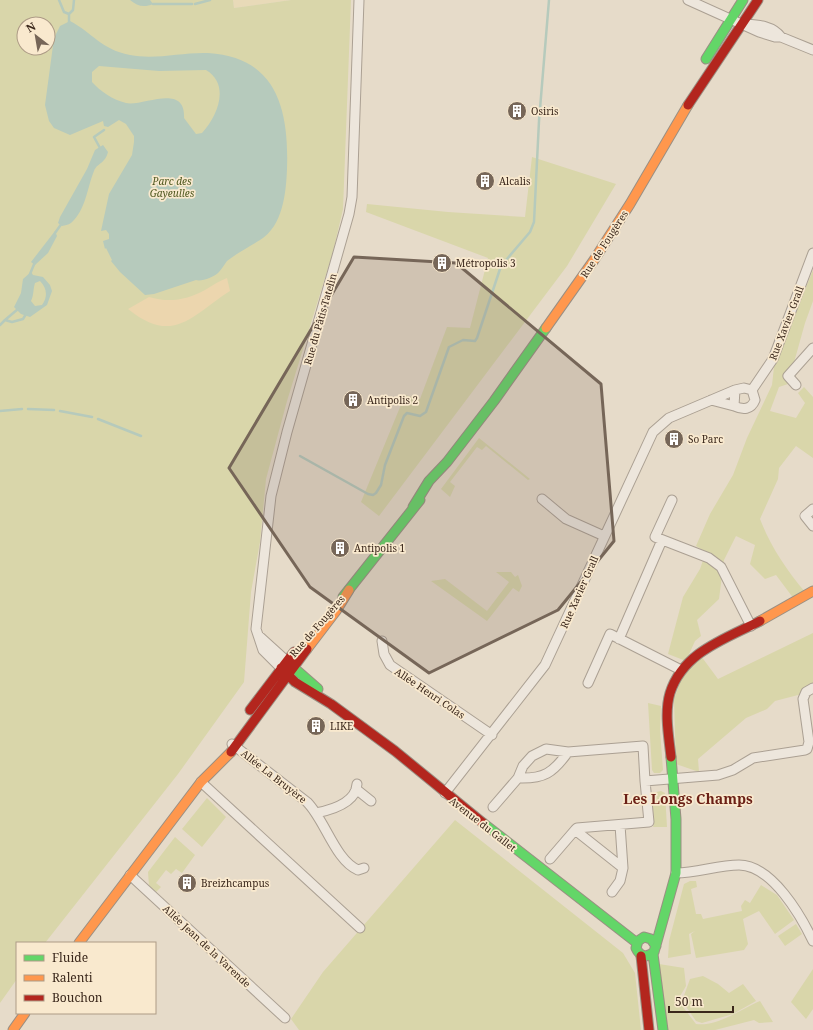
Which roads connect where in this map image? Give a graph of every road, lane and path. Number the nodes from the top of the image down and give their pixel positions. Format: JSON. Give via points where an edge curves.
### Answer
{"nodes":[{"id":1,"x":358,"y":0,"type":"edge"},
{"id":2,"x":688,"y":0,"type":"edge"},
{"id":3,"x":743,"y":0,"type":"edge"},
{"id":4,"x":758,"y":0,"type":"edge"},
{"id":5,"x":731,"y":19,"type":"junction"},
{"id":6,"x":743,"y":23,"type":"junction"},
{"id":7,"x":813,"y":50,"type":"edge"},
{"id":8,"x":684,"y":109,"type":"junction"},
{"id":9,"x":630,"y":204,"type":"junction"},
{"id":10,"x":813,"y":253,"type":"edge"},
{"id":11,"x":583,"y":293,"type":"dead end"},
{"id":12,"x":576,"y":303,"type":"dead end"},
{"id":13,"x":813,"y":348,"type":"edge"},
{"id":14,"x":796,"y":385,"type":"dead end"},
{"id":15,"x":735,"y":390,"type":"junction"},
{"id":16,"x":752,"y":390,"type":"junction"},
{"id":17,"x":711,"y":400,"type":"junction"},
{"id":18,"x":494,"y":401,"type":"junction"},
{"id":19,"x":734,"y":406,"type":"junction"},
{"id":20,"x":542,"y":499,"type":"dead end"},
{"id":21,"x":672,"y":500,"type":"dead end"},
{"id":22,"x":813,"y":510,"type":"edge"},
{"id":23,"x":813,"y":526,"type":"edge"},
{"id":24,"x":604,"y":536,"type":"junction"},
{"id":25,"x":662,"y":540,"type":"junction"},
{"id":26,"x":349,"y":590,"type":"junction"},
{"id":27,"x":813,"y":591,"type":"edge"},
{"id":28,"x":751,"y":626,"type":"junction"},
{"id":29,"x":257,"y":634,"type":"junction"},
{"id":30,"x":619,"y":639,"type":"junction"},
{"id":31,"x":382,"y":641,"type":"dead end"},
{"id":32,"x":287,"y":661,"type":"junction"},
{"id":33,"x":281,"y":668,"type":"junction"},
{"id":34,"x":294,"y":668,"type":"junction"},
{"id":35,"x":681,"y":670,"type":"junction"},
{"id":36,"x":289,"y":676,"type":"junction"},
{"id":37,"x":588,"y":684,"type":"dead end"},
{"id":38,"x":813,"y":688,"type":"edge"},
{"id":39,"x":331,"y":704,"type":"junction"},
{"id":40,"x":492,"y":735,"type":"junction"},
{"id":41,"x":232,"y":744,"type":"junction"},
{"id":42,"x":805,"y":750,"type":"junction"},
{"id":43,"x":568,"y":752,"type":"junction"},
{"id":44,"x":813,"y":756,"type":"edge"},
{"id":45,"x":518,"y":778,"type":"junction"},
{"id":46,"x":673,"y":780,"type":"junction"},
{"id":47,"x":645,"y":781,"type":"junction"},
{"id":48,"x":201,"y":782,"type":"junction"},
{"id":49,"x":445,"y":793,"type":"junction"},
{"id":50,"x":371,"y":801,"type":"dead end"},
{"id":51,"x":493,"y":807,"type":"dead end"},
{"id":52,"x":316,"y":813,"type":"junction"},
{"id":53,"x":620,"y":825,"type":"junction"},
{"id":54,"x":575,"y":830,"type":"junction"},
{"id":55,"x":550,"y":859,"type":"dead end"},
{"id":56,"x":364,"y":868,"type":"dead end"},
{"id":57,"x":623,"y":868,"type":"junction"},
{"id":58,"x":676,"y":873,"type":"junction"},
{"id":59,"x":130,"y":875,"type":"junction"},
{"id":60,"x":612,"y":892,"type":"dead end"},
{"id":61,"x":665,"y":909,"type":"junction"},
{"id":62,"x":360,"y":928,"type":"dead end"},
{"id":63,"x":647,"y":937,"type":"junction"},
{"id":64,"x":813,"y":941,"type":"edge"},
{"id":65,"x":80,"y":942,"type":"edge"},
{"id":66,"x":637,"y":943,"type":"junction"},
{"id":67,"x":654,"y":950,"type":"junction"},
{"id":68,"x":641,"y":956,"type":"junction"},
{"id":69,"x":24,"y":1014,"type":"edge"},
{"id":70,"x":285,"y":1018,"type":"dead end"},
{"id":71,"x":13,"y":1030,"type":"edge"},
{"id":72,"x":648,"y":1030,"type":"edge"},
{"id":73,"x":664,"y":1030,"type":"edge"}],
"edges":[{"from":1,"to":29,"type":"street","name":"Rue du Pâtis Tatelin","via":[[352,197],[340,251],[272,489],[256,616]]},
{"from":2,"to":5,"type":"street"},
{"from":3,"to":5,"type":"main road"},
{"from":4,"to":6,"type":"main road"},
{"from":5,"to":6,"type":"street"},
{"from":5,"to":8,"type":"main road","via":[[692,85]]},
{"from":6,"to":7,"type":"street","via":[[761,25],[778,32],[781,37]]},
{"from":6,"to":8,"type":"main road","via":[[717,59],[694,98]]},
{"from":8,"to":9,"type":"main road"},
{"from":9,"to":11,"type":"main road","name":"Rue de Fougères","via":[[608,252]]},
{"from":9,"to":18,"type":"main road","name":"Rue de Fougères","via":[[594,260]]},
{"from":10,"to":16,"type":"street","name":"Rue Xavier Grall","via":[[773,359]]},
{"from":12,"to":18,"type":"main road","via":[[526,366]]},
{"from":13,"to":14,"type":"street","via":[[788,376]]},
{"from":15,"to":16,"type":"street","name":"Rue Xavier Grall"},
{"from":15,"to":17,"type":"street","name":"Rue Xavier Grall"},
{"from":15,"to":19,"type":"street"},
{"from":16,"to":19,"type":"street","name":"Rue Xavier Grall","via":[[755,400],[753,405],[747,408]]},
{"from":17,"to":19,"type":"street","name":"Rue Xavier Grall"},
{"from":17,"to":24,"type":"street","name":"Rue Xavier Grall","via":[[669,418],[653,432]]},
{"from":18,"to":26,"type":"main road","via":[[447,462],[434,484]]},
{"from":20,"to":24,"type":"street","via":[[566,519]]},
{"from":21,"to":25,"type":"street","via":[[655,537]]},
{"from":22,"to":23,"type":"street","via":[[805,516]]},
{"from":24,"to":40,"type":"street","name":"Rue Xavier Grall","via":[[545,665]]},
{"from":25,"to":28,"type":"street","via":[[710,558],[721,567]]},
{"from":25,"to":30,"type":"street"},
{"from":26,"to":32,"type":"main road","name":"Rue de Fougères"},
{"from":26,"to":34,"type":"main road","name":"Rue de Fougères"},
{"from":27,"to":28,"type":"main road"},
{"from":28,"to":35,"type":"main road","via":[[703,649]]},
{"from":29,"to":32,"type":"street"},
{"from":29,"to":33,"type":"street","name":"Rue du Pâtis Tatelin","via":[[263,650]]},
{"from":30,"to":35,"type":"street"},
{"from":30,"to":37,"type":"street","via":[[610,634]]},
{"from":31,"to":40,"type":"street","name":"Allée Henri Colas","via":[[384,654],[390,665]]},
{"from":32,"to":33,"type":"main road","name":"Rue de Fougères"},
{"from":32,"to":34,"type":"street"},
{"from":33,"to":36,"type":"main road","name":"Avenue du Gallet"},
{"from":33,"to":41,"type":"main road","name":"Rue de Fougères"},
{"from":34,"to":36,"type":"main road","name":"Rue de Fougères"},
{"from":34,"to":39,"type":"main road","name":"Avenue du Gallet","via":[[320,690]]},
{"from":35,"to":46,"type":"main road","via":[[668,705]]},
{"from":36,"to":39,"type":"main road","name":"Avenue du Gallet"},
{"from":36,"to":41,"type":"main road","name":"Rue de Fougères"},
{"from":38,"to":42,"type":"street","via":[[806,692],[803,699],[809,742]]},
{"from":39,"to":49,"type":"main road","name":"Avenue du Gallet","via":[[395,751]]},
{"from":40,"to":49,"type":"street","name":"Rue Xavier Grall"},
{"from":41,"to":48,"type":"main road","name":"Rue de Fougères"},
{"from":41,"to":52,"type":"street","name":"Allée La Bruyère","via":[[307,802]]},
{"from":42,"to":44,"type":"street"},
{"from":42,"to":46,"type":"street","via":[[753,758],[726,774]]},
{"from":43,"to":45,"type":"street","via":[[558,767],[545,776]]},
{"from":43,"to":45,"type":"street","via":[[546,749],[532,756],[523,766]]},
{"from":43,"to":47,"type":"street","via":[[643,746]]},
{"from":45,"to":51,"type":"street"},
{"from":46,"to":47,"type":"street"},
{"from":46,"to":58,"type":"main road"},
{"from":47,"to":53,"type":"street","via":[[649,822]]},
{"from":48,"to":59,"type":"main road","name":"Rue de Fougères"},
{"from":48,"to":62,"type":"street"},
{"from":49,"to":66,"type":"main road","name":"Avenue du Gallet"},
{"from":50,"to":52,"type":"street","via":[[357,787],[344,804]]},
{"from":52,"to":56,"type":"street","name":"Allée La Bruyère","via":[[344,859],[358,870]]},
{"from":53,"to":54,"type":"street"},
{"from":53,"to":57,"type":"street"},
{"from":54,"to":55,"type":"street"},
{"from":54,"to":57,"type":"street"},
{"from":57,"to":60,"type":"street","via":[[620,881]]},
{"from":58,"to":61,"type":"main road"},
{"from":58,"to":64,"type":"street","via":[[739,865],[755,869],[788,897]]},
{"from":59,"to":65,"type":"main road","name":"Rue de Fougères"},
{"from":59,"to":70,"type":"street","name":"Allée Jean de la Varende"},
{"from":61,"to":63,"type":"main road"},
{"from":61,"to":67,"type":"main road"},
{"from":63,"to":66,"type":"main road"},
{"from":63,"to":67,"type":"main road","via":[[653,940]]},
{"from":66,"to":68,"type":"main road","via":[[636,950]]},
{"from":67,"to":68,"type":"main road","via":[[649,956]]},
{"from":67,"to":73,"type":"main road"},
{"from":68,"to":72,"type":"main road"},
{"from":69,"to":71,"type":"main road"}]}
